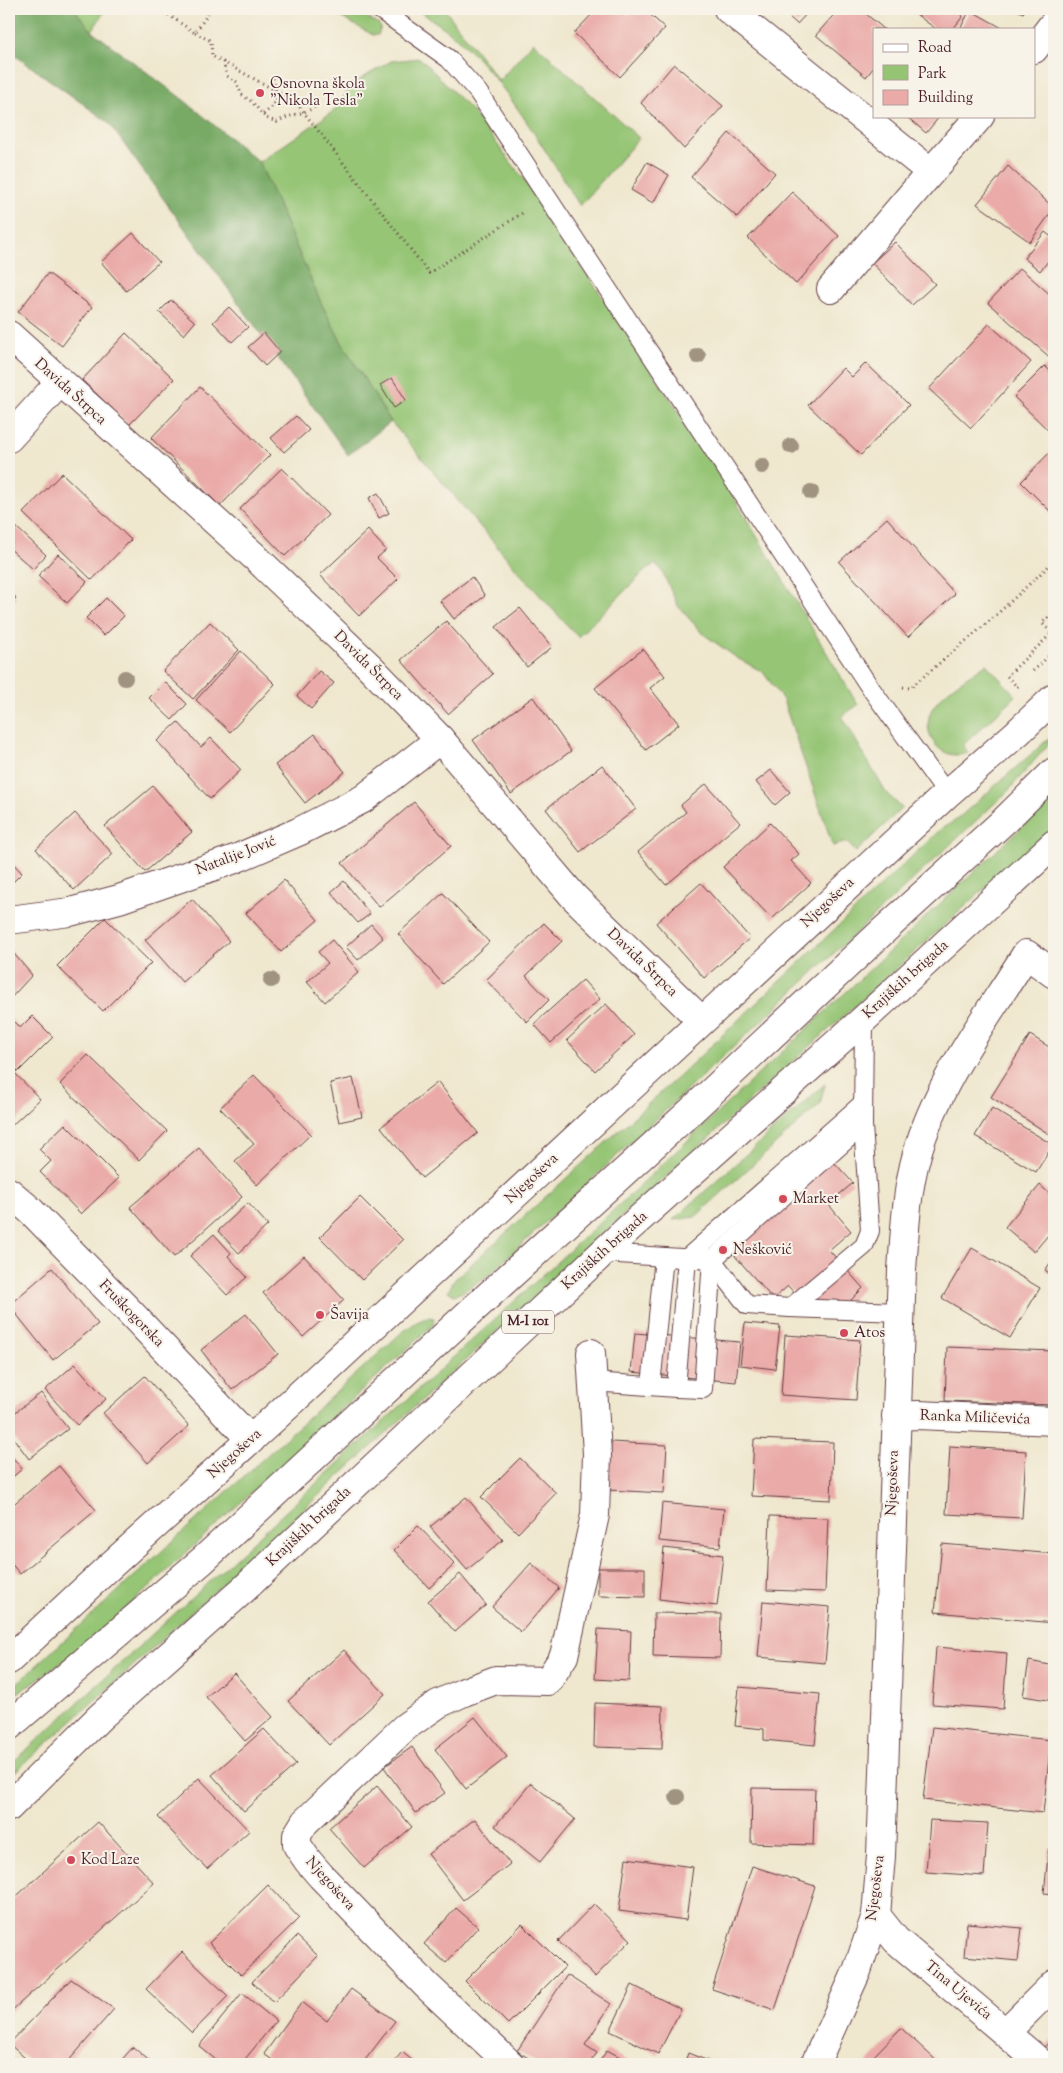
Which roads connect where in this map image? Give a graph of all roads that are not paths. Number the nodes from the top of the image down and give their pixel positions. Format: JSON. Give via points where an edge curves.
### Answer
{"nodes":[{"id":1,"x":379,"y":9,"type":"edge"},
{"id":2,"x":728,"y":9,"type":"edge"},
{"id":3,"x":1054,"y":23,"type":"edge"},
{"id":4,"x":1036,"y":46,"type":"edge"},
{"id":5,"x":978,"y":118,"type":"edge"},
{"id":6,"x":931,"y":172,"type":"junction"},
{"id":7,"x":831,"y":289,"type":"dead end"},
{"id":8,"x":9,"y":336,"type":"edge"},
{"id":9,"x":59,"y":383,"type":"junction"},
{"id":10,"x":9,"y":438,"type":"edge"},
{"id":11,"x":1054,"y":698,"type":"edge"},
{"id":12,"x":440,"y":739,"type":"junction"},
{"id":13,"x":1054,"y":772,"type":"edge"},
{"id":14,"x":947,"y":794,"type":"junction"},
{"id":15,"x":1054,"y":844,"type":"edge"},
{"id":16,"x":9,"y":920,"type":"edge"},
{"id":17,"x":1054,"y":974,"type":"edge"},
{"id":18,"x":864,"y":1019,"type":"junction"},
{"id":19,"x":702,"y":1021,"type":"junction"},
{"id":20,"x":863,"y":1103,"type":"junction"},
{"id":21,"x":863,"y":1125,"type":"junction"},
{"id":22,"x":9,"y":1192,"type":"edge"},
{"id":23,"x":602,"y":1253,"type":"junction"},
{"id":24,"x":664,"y":1257,"type":"junction"},
{"id":25,"x":688,"y":1258,"type":"junction"},
{"id":26,"x":712,"y":1260,"type":"junction"},
{"id":27,"x":790,"y":1308,"type":"junction"},
{"id":28,"x":900,"y":1312,"type":"junction"},
{"id":29,"x":591,"y":1353,"type":"dead end"},
{"id":30,"x":593,"y":1382,"type":"junction"},
{"id":31,"x":651,"y":1386,"type":"junction"},
{"id":32,"x":676,"y":1388,"type":"junction"},
{"id":33,"x":896,"y":1416,"type":"junction"},
{"id":34,"x":1054,"y":1421,"type":"edge"},
{"id":35,"x":251,"y":1440,"type":"junction"},
{"id":36,"x":9,"y":1660,"type":"edge"},
{"id":37,"x":45,"y":1695,"type":"junction"},
{"id":38,"x":9,"y":1712,"type":"edge"},
{"id":39,"x":9,"y":1726,"type":"edge"},
{"id":40,"x":9,"y":1807,"type":"edge"},
{"id":41,"x":876,"y":1915,"type":"junction"},
{"id":42,"x":1054,"y":1984,"type":"edge"},
{"id":43,"x":1006,"y":2032,"type":"junction"},
{"id":44,"x":510,"y":2064,"type":"edge"},
{"id":45,"x":816,"y":2064,"type":"edge"},
{"id":46,"x":1042,"y":2064,"type":"edge"}],
"edges":[{"from":1,"to":14,"type":"lane","via":[[449,59],[478,92],[869,686]]},
{"from":2,"to":6,"type":"street"},
{"from":3,"to":4,"type":"street"},
{"from":5,"to":6,"type":"street"},
{"from":6,"to":7,"type":"street"},
{"from":8,"to":9,"type":"street","name":"Davida Štrpca"},
{"from":9,"to":10,"type":"street"},
{"from":9,"to":12,"type":"street","name":"Davida Štrpca","via":[[255,557]]},
{"from":11,"to":14,"type":"street","name":"Njegoševa"},
{"from":12,"to":16,"type":"street","name":"Natalije Jović","via":[[363,800],[235,859],[111,901],[70,912]]},
{"from":12,"to":19,"type":"street","name":"Davida Štrpca","via":[[574,897]]},
{"from":13,"to":37,"type":"street","number":"M-I 101","via":[[203,1560]]},
{"from":14,"to":19,"type":"street","name":"Njegoševa"},
{"from":15,"to":18,"type":"street","name":"Krajiških brigada","number":"M-I 101"},
{"from":17,"to":28,"type":"street","name":"Njegoševa","via":[[1026,954],[952,1072],[925,1129],[906,1209]]},
{"from":18,"to":20,"type":"lane"},
{"from":18,"to":23,"type":"street","name":"Krajiških brigada","number":"M-I 101"},
{"from":19,"to":35,"type":"street","name":"Njegoševa"},
{"from":20,"to":21,"type":"lane"},
{"from":20,"to":25,"type":"lane"},
{"from":21,"to":26,"type":"lane"},
{"from":21,"to":27,"type":"lane","via":[[870,1231],[864,1246]]},
{"from":22,"to":35,"type":"street","name":"Fruškogorska","via":[[128,1310]]},
{"from":23,"to":24,"type":"lane"},
{"from":23,"to":40,"type":"street","name":"Krajiških brigada","number":"M-I 101","via":[[245,1588],[100,1717]]},
{"from":24,"to":25,"type":"lane"},
{"from":24,"to":31,"type":"lane"},
{"from":25,"to":26,"type":"lane"},
{"from":25,"to":32,"type":"lane"},
{"from":26,"to":27,"type":"lane","via":[[747,1305]]},
{"from":26,"to":32,"type":"lane","via":[[703,1389]]},
{"from":27,"to":28,"type":"lane"},
{"from":28,"to":33,"type":"street","name":"Njegoševa"},
{"from":29,"to":30,"type":"street","name":"Njegoševa"},
{"from":30,"to":31,"type":"lane"},
{"from":30,"to":44,"type":"street","name":"Njegoševa","via":[[597,1454],[595,1515],[564,1656],[548,1681],[496,1680],[438,1704],[391,1740],[305,1822],[298,1835],[297,1845],[312,1866],[426,1985]]},
{"from":31,"to":32,"type":"lane"},
{"from":33,"to":34,"type":"street","name":"Ranka Miličevića"},
{"from":33,"to":41,"type":"street","name":"Njegoševa","via":[[881,1856]]},
{"from":35,"to":36,"type":"street","name":"Njegoševa"},
{"from":37,"to":38,"type":"street"},
{"from":37,"to":39,"type":"street","number":"M-I 101"},
{"from":41,"to":43,"type":"street","name":"Tina Ujevića","via":[[896,1940]]},
{"from":41,"to":45,"type":"street","name":"Njegoševa","via":[[857,1971]]},
{"from":42,"to":43,"type":"street"},
{"from":43,"to":46,"type":"street","name":"Tina Ujevića"}]}
